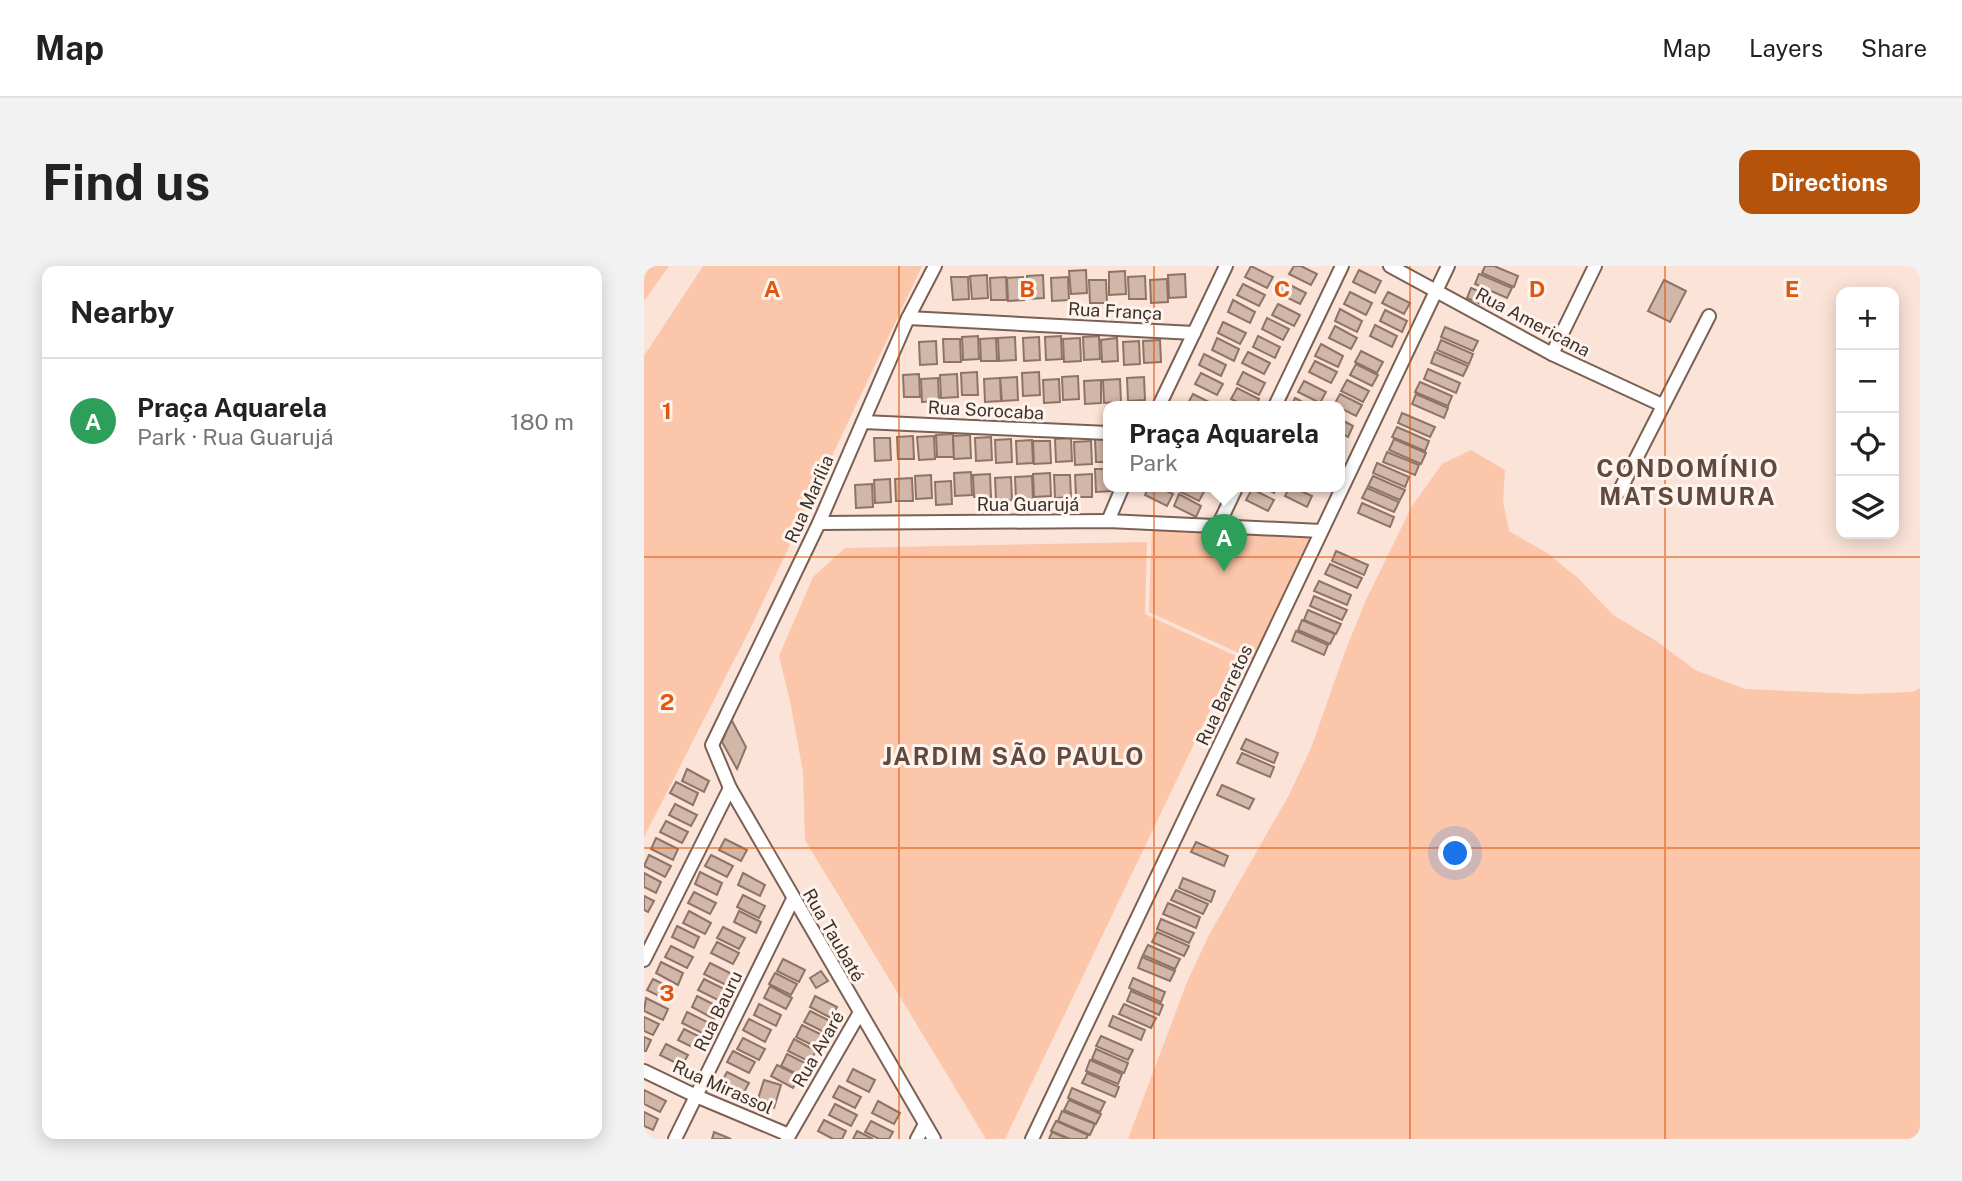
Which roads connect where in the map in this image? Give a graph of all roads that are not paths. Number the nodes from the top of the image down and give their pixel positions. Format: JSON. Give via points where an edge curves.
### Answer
{"nodes":[{"id":1,"x":935,"y":266,"type":"edge"},
{"id":2,"x":1226,"y":266,"type":"edge"},
{"id":3,"x":1342,"y":266,"type":"edge"},
{"id":4,"x":1390,"y":266,"type":"edge"},
{"id":5,"x":1448,"y":266,"type":"edge"},
{"id":6,"x":1595,"y":266,"type":"edge"},
{"id":7,"x":1437,"y":291,"type":"junction"},
{"id":8,"x":1709,"y":316,"type":"dead end"},
{"id":9,"x":908,"y":318,"type":"junction"},
{"id":10,"x":1194,"y":333,"type":"junction"},
{"id":11,"x":1552,"y":354,"type":"junction"},
{"id":12,"x":1161,"y":401,"type":"edge"},
{"id":13,"x":1277,"y":401,"type":"edge"},
{"id":14,"x":1662,"y":405,"type":"junction"},
{"id":15,"x":863,"y":422,"type":"junction"},
{"id":16,"x":1103,"y":433,"type":"edge"},
{"id":17,"x":1345,"y":481,"type":"edge"},
{"id":18,"x":1120,"y":492,"type":"edge"},
{"id":19,"x":1234,"y":492,"type":"edge"},
{"id":20,"x":1340,"y":492,"type":"edge"},
{"id":21,"x":1619,"y":492,"type":"dead end"},
{"id":22,"x":1108,"y":521,"type":"junction"},
{"id":23,"x":819,"y":523,"type":"junction"},
{"id":24,"x":1217,"y":526,"type":"junction"},
{"id":25,"x":1321,"y":531,"type":"junction"},
{"id":26,"x":712,"y":744,"type":"joint"},
{"id":27,"x":730,"y":788,"type":"junction"},
{"id":28,"x":793,"y":900,"type":"junction"},
{"id":29,"x":644,"y":960,"type":"edge"},
{"id":30,"x":859,"y":1013,"type":"junction"},
{"id":31,"x":644,"y":1072,"type":"edge"},
{"id":32,"x":696,"y":1096,"type":"junction"},
{"id":33,"x":925,"y":1124,"type":"junction"},
{"id":34,"x":788,"y":1137,"type":"edge"},
{"id":35,"x":675,"y":1139,"type":"edge"},
{"id":36,"x":917,"y":1139,"type":"edge"},
{"id":37,"x":934,"y":1139,"type":"edge"},
{"id":38,"x":1032,"y":1139,"type":"edge"}],
"edges":[{"from":1,"to":9,"type":"street","name":"Rua Marília"},
{"from":2,"to":10,"type":"street"},
{"from":3,"to":13,"type":"street"},
{"from":4,"to":7,"type":"street","name":"Rua Americana"},
{"from":5,"to":7,"type":"street","name":"Rua Barretos"},
{"from":6,"to":11,"type":"street"},
{"from":7,"to":11,"type":"street","name":"Rua Americana"},
{"from":7,"to":17,"type":"street","name":"Rua Barretos"},
{"from":8,"to":14,"type":"street"},
{"from":9,"to":10,"type":"street","name":"Rua França"},
{"from":9,"to":15,"type":"street","name":"Rua Marília"},
{"from":10,"to":12,"type":"street"},
{"from":11,"to":14,"type":"street","name":"Rua Americana"},
{"from":14,"to":21,"type":"street"},
{"from":15,"to":16,"type":"street","name":"Rua Sorocaba"},
{"from":15,"to":23,"type":"street","name":"Rua Marília"},
{"from":18,"to":22,"type":"street"},
{"from":19,"to":24,"type":"street"},
{"from":20,"to":25,"type":"street","name":"Rua Barretos"},
{"from":22,"to":23,"type":"street","name":"Rua Guarujá"},
{"from":22,"to":24,"type":"street","name":"Rua Guarujá"},
{"from":23,"to":26,"type":"street","name":"Rua Marília"},
{"from":24,"to":25,"type":"street","name":"Rua Guarujá"},
{"from":25,"to":38,"type":"street","name":"Rua Barretos"},
{"from":26,"to":27,"type":"street","name":"Rua Taubaté"},
{"from":27,"to":28,"type":"street","name":"Rua Taubaté"},
{"from":27,"to":29,"type":"street"},
{"from":28,"to":30,"type":"street","name":"Rua Taubaté"},
{"from":28,"to":32,"type":"street","name":"Rua Bauru"},
{"from":30,"to":33,"type":"street","name":"Rua Taubaté"},
{"from":30,"to":34,"type":"street","name":"Rua Avaré"},
{"from":31,"to":32,"type":"street","name":"Rua Mirassol"},
{"from":32,"to":34,"type":"street","name":"Rua Mirassol"},
{"from":32,"to":35,"type":"street","name":"Rua Bauru"},
{"from":33,"to":36,"type":"street"},
{"from":33,"to":37,"type":"street","name":"Rua Taubaté"}]}
